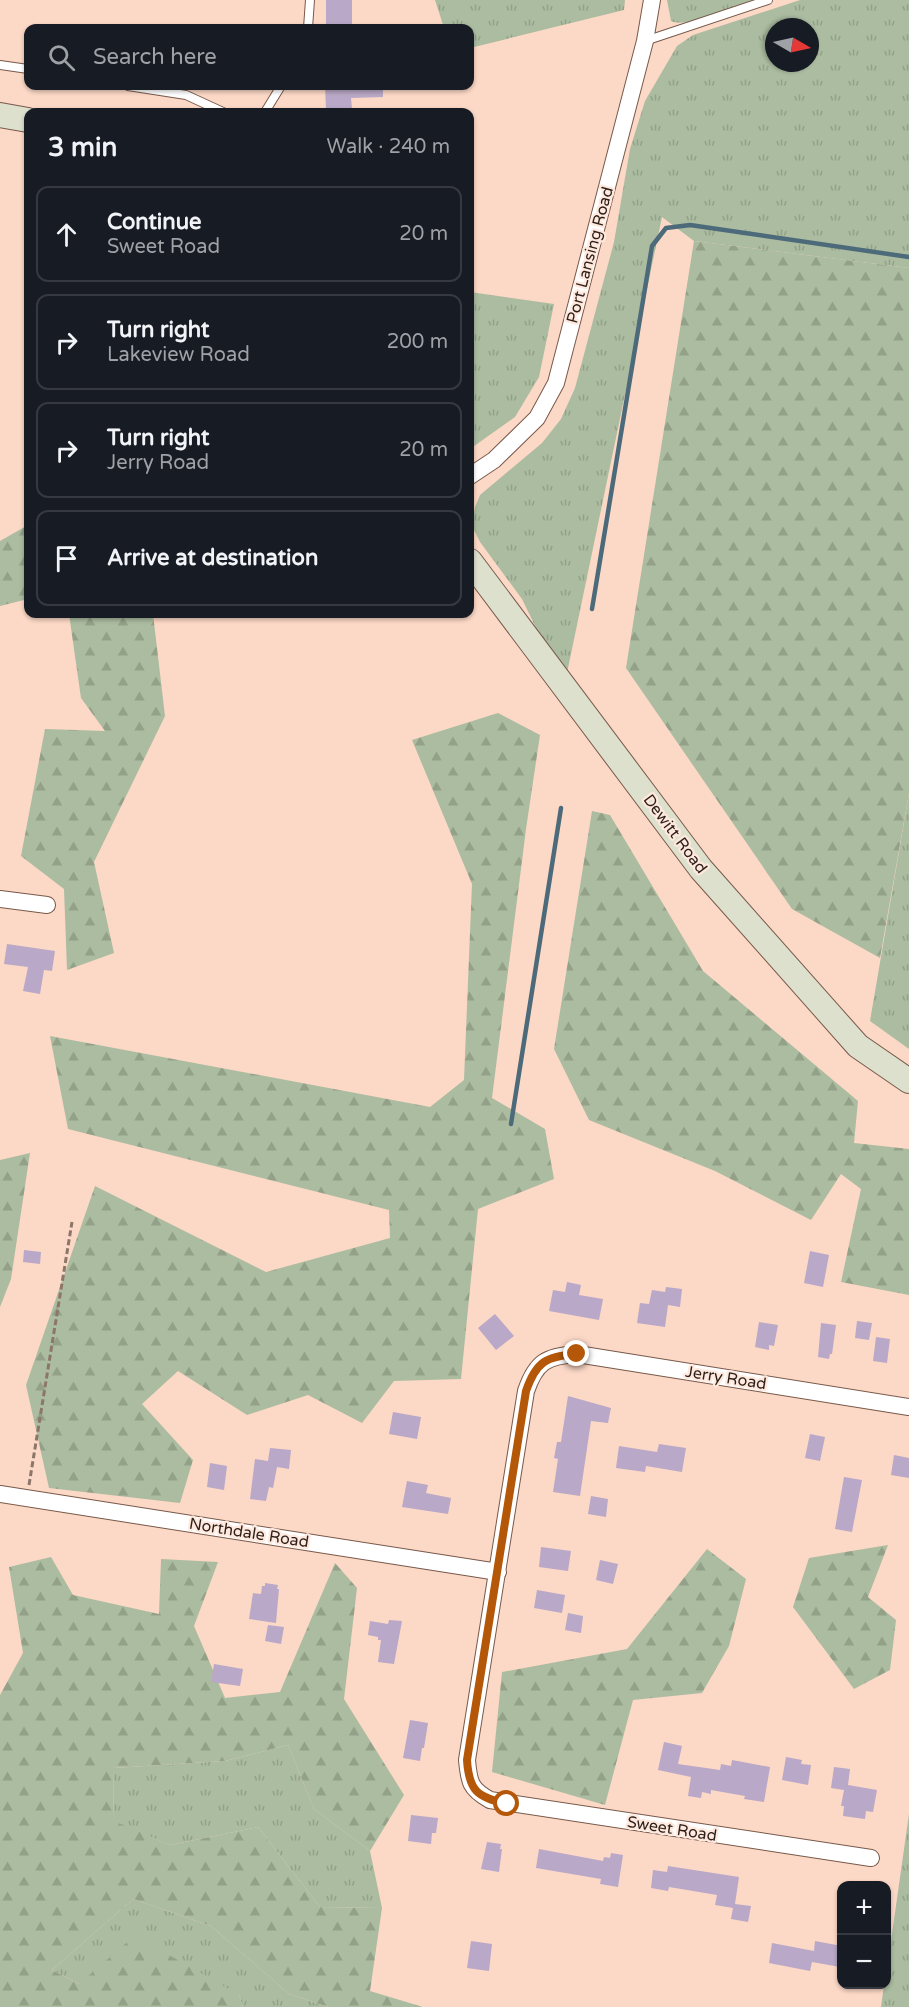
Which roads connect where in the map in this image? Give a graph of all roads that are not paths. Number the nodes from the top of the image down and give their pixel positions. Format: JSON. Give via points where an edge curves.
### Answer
{"nodes":[{"id":1,"x":309,"y":0,"type":"edge"},
{"id":2,"x":652,"y":0,"type":"edge"},
{"id":3,"x":768,"y":0,"type":"edge"},
{"id":4,"x":308,"y":24,"type":"edge"},
{"id":5,"x":645,"y":41,"type":"junction"},
{"id":6,"x":0,"y":65,"type":"edge"},
{"id":7,"x":24,"y":68,"type":"edge"},
{"id":8,"x":154,"y":90,"type":"edge"},
{"id":9,"x":279,"y":90,"type":"edge"},
{"id":10,"x":214,"y":108,"type":"edge"},
{"id":11,"x":267,"y":108,"type":"edge"},
{"id":12,"x":0,"y":115,"type":"edge"},
{"id":13,"x":24,"y":119,"type":"edge"},
{"id":14,"x":474,"y":473,"type":"edge"},
{"id":15,"x":474,"y":566,"type":"edge"},
{"id":16,"x":0,"y":899,"type":"edge"},
{"id":17,"x":47,"y":905,"type":"dead end"},
{"id":18,"x":909,"y":1081,"type":"edge"},
{"id":19,"x":909,"y":1407,"type":"edge"},
{"id":20,"x":0,"y":1494,"type":"edge"},
{"id":21,"x":498,"y":1572,"type":"junction"},
{"id":22,"x":871,"y":1858,"type":"dead end"}],
"edges":[{"from":1,"to":4,"type":"lane"},
{"from":2,"to":5,"type":"street","name":"Port Lansing Road"},
{"from":3,"to":5,"type":"lane"},
{"from":5,"to":14,"type":"street","name":"Port Lansing Road","via":[[556,383],[537,418],[494,460]]},
{"from":6,"to":7,"type":"lane"},
{"from":8,"to":10,"type":"lane","via":[[186,95]]},
{"from":9,"to":11,"type":"lane"},
{"from":12,"to":13,"type":"street"},
{"from":15,"to":18,"type":"street","name":"Dewitt Road","via":[[700,869],[858,1046]]},
{"from":16,"to":17,"type":"street"},
{"from":19,"to":21,"type":"street","name":"Jerry Road","via":[[577,1354],[559,1355],[532,1373],[526,1391]]},
{"from":20,"to":21,"type":"street","name":"Northdale Road"},
{"from":21,"to":22,"type":"street","name":"Sweet Road","via":[[467,1760],[468,1777],[475,1792],[507,1804]]}]}
